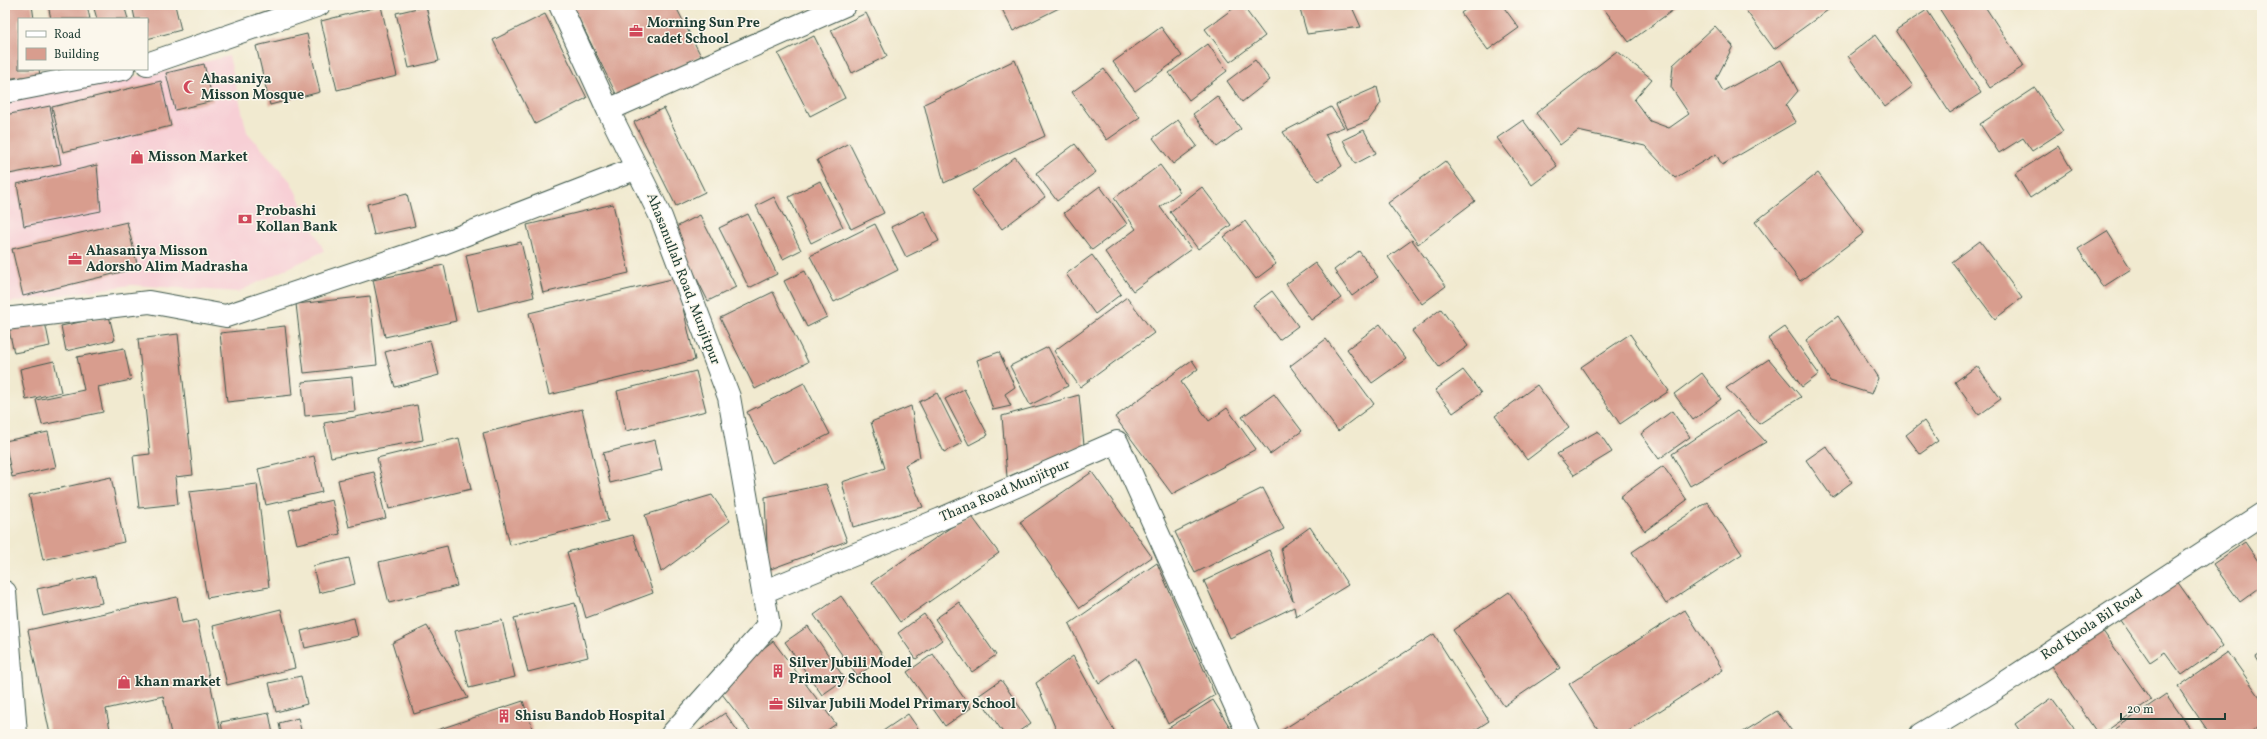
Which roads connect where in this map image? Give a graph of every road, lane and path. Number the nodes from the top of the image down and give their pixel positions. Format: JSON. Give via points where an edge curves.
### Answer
{"nodes":[{"id":1,"x":319,"y":5,"type":"edge"},
{"id":2,"x":560,"y":5,"type":"edge"},
{"id":3,"x":845,"y":5,"type":"edge"},
{"id":4,"x":148,"y":64,"type":"edge"},
{"id":5,"x":118,"y":70,"type":"edge"},
{"id":6,"x":5,"y":92,"type":"edge"},
{"id":7,"x":608,"y":110,"type":"junction"},
{"id":8,"x":637,"y":168,"type":"junction"},
{"id":9,"x":5,"y":319,"type":"edge"},
{"id":10,"x":2262,"y":514,"type":"edge"},
{"id":11,"x":5,"y":592,"type":"edge"},
{"id":12,"x":763,"y":592,"type":"junction"},
{"id":13,"x":16,"y":734,"type":"edge"},
{"id":14,"x":672,"y":734,"type":"edge"},
{"id":15,"x":1248,"y":734,"type":"edge"},
{"id":16,"x":1920,"y":734,"type":"edge"}],
"edges":[{"from":1,"to":4,"type":"street"},
{"from":2,"to":7,"type":"street","name":"Ahasanullah Road, Munjitpur"},
{"from":3,"to":7,"type":"street"},
{"from":5,"to":6,"type":"street"},
{"from":7,"to":8,"type":"street","name":"Ahasanullah Road, Munjitpur"},
{"from":8,"to":9,"type":"street","via":[[441,244],[226,316],[149,302]]},
{"from":8,"to":12,"type":"street","name":"Ahasanullah Road, Munjitpur","via":[[662,217],[729,397]]},
{"from":10,"to":16,"type":"street","name":"Rod Khola Bil Road","via":[[1991,692]]},
{"from":11,"to":13,"type":"street"},
{"from":12,"to":14,"type":"street","via":[[769,625]]},
{"from":12,"to":15,"type":"street","name":"Thana Road Munjitpur","via":[[941,519],[1117,442]]}]}
